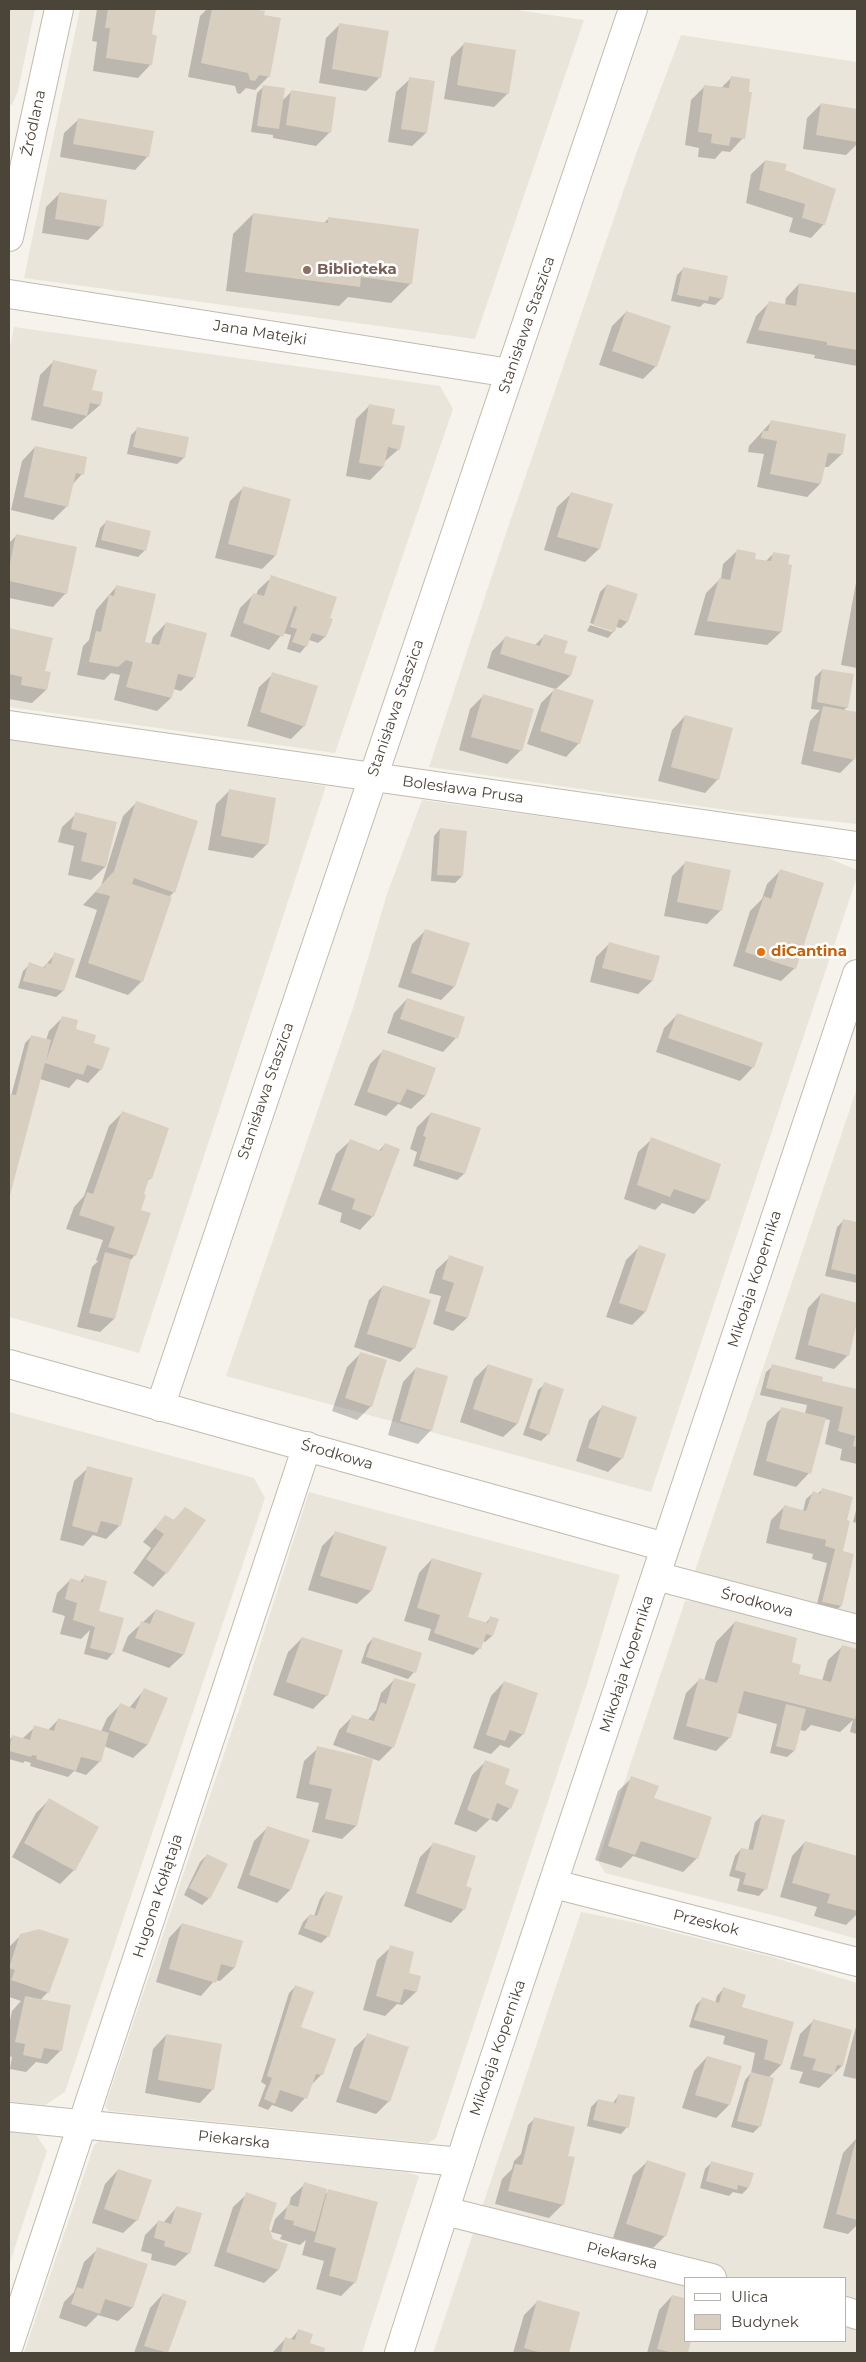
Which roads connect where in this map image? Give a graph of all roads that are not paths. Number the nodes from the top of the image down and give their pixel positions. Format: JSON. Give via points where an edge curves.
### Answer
{"nodes":[{"id":1,"x":59,"y":9,"type":"edge"},
{"id":2,"x":633,"y":9,"type":"edge"},
{"id":3,"x":9,"y":237,"type":"edge"},
{"id":4,"x":9,"y":294,"type":"edge"},
{"id":5,"x":510,"y":373,"type":"junction"},
{"id":6,"x":9,"y":725,"type":"edge"},
{"id":7,"x":372,"y":777,"type":"junction"},
{"id":8,"x":857,"y":846,"type":"edge"},
{"id":9,"x":857,"y":974,"type":"edge"},
{"id":10,"x":9,"y":1364,"type":"edge"},
{"id":11,"x":160,"y":1407,"type":"junction"},
{"id":12,"x":307,"y":1446,"type":"junction"},
{"id":13,"x":665,"y":1547,"type":"junction"},
{"id":14,"x":656,"y":1576,"type":"junction"},
{"id":15,"x":857,"y":1629,"type":"edge"},
{"id":16,"x":554,"y":1884,"type":"junction"},
{"id":17,"x":857,"y":1962,"type":"edge"},
{"id":18,"x":9,"y":2117,"type":"edge"},
{"id":19,"x":82,"y":2125,"type":"junction"},
{"id":20,"x":460,"y":2162,"type":"junction"},
{"id":21,"x":445,"y":2211,"type":"junction"},
{"id":22,"x":708,"y":2277,"type":"edge"},
{"id":23,"x":9,"y":2345,"type":"edge"},
{"id":24,"x":398,"y":2353,"type":"edge"}],
"edges":[{"from":1,"to":3,"type":"street","name":"Źródlana"},
{"from":2,"to":5,"type":"street","name":"Stanisława Staszica"},
{"from":4,"to":5,"type":"street","name":"Jana Matejki"},
{"from":5,"to":7,"type":"street","name":"Stanisława Staszica"},
{"from":6,"to":7,"type":"street","name":"Bolesława Prusa"},
{"from":7,"to":8,"type":"street","name":"Bolesława Prusa"},
{"from":7,"to":11,"type":"street","name":"Stanisława Staszica"},
{"from":9,"to":13,"type":"street","name":"Mikołaja Kopernika"},
{"from":10,"to":11,"type":"street","name":"Środkowa"},
{"from":11,"to":12,"type":"street","name":"Środkowa"},
{"from":12,"to":13,"type":"street","name":"Środkowa"},
{"from":12,"to":19,"type":"street","name":"Hugona Kołłątaja"},
{"from":13,"to":14,"type":"street","name":"Mikołaja Kopernika"},
{"from":14,"to":15,"type":"street","name":"Środkowa"},
{"from":14,"to":16,"type":"street","name":"Mikołaja Kopernika"},
{"from":16,"to":17,"type":"street","name":"Przeskok"},
{"from":16,"to":20,"type":"street","name":"Mikołaja Kopernika"},
{"from":18,"to":19,"type":"street","name":"Piekarska"},
{"from":19,"to":20,"type":"street","name":"Piekarska"},
{"from":19,"to":23,"type":"street","name":"Hugona Kołłątaja"},
{"from":20,"to":21,"type":"street","name":"Mikołaja Kopernika"},
{"from":21,"to":22,"type":"street","name":"Piekarska"},
{"from":21,"to":24,"type":"street","name":"Mikołaja Kopernika"}]}
